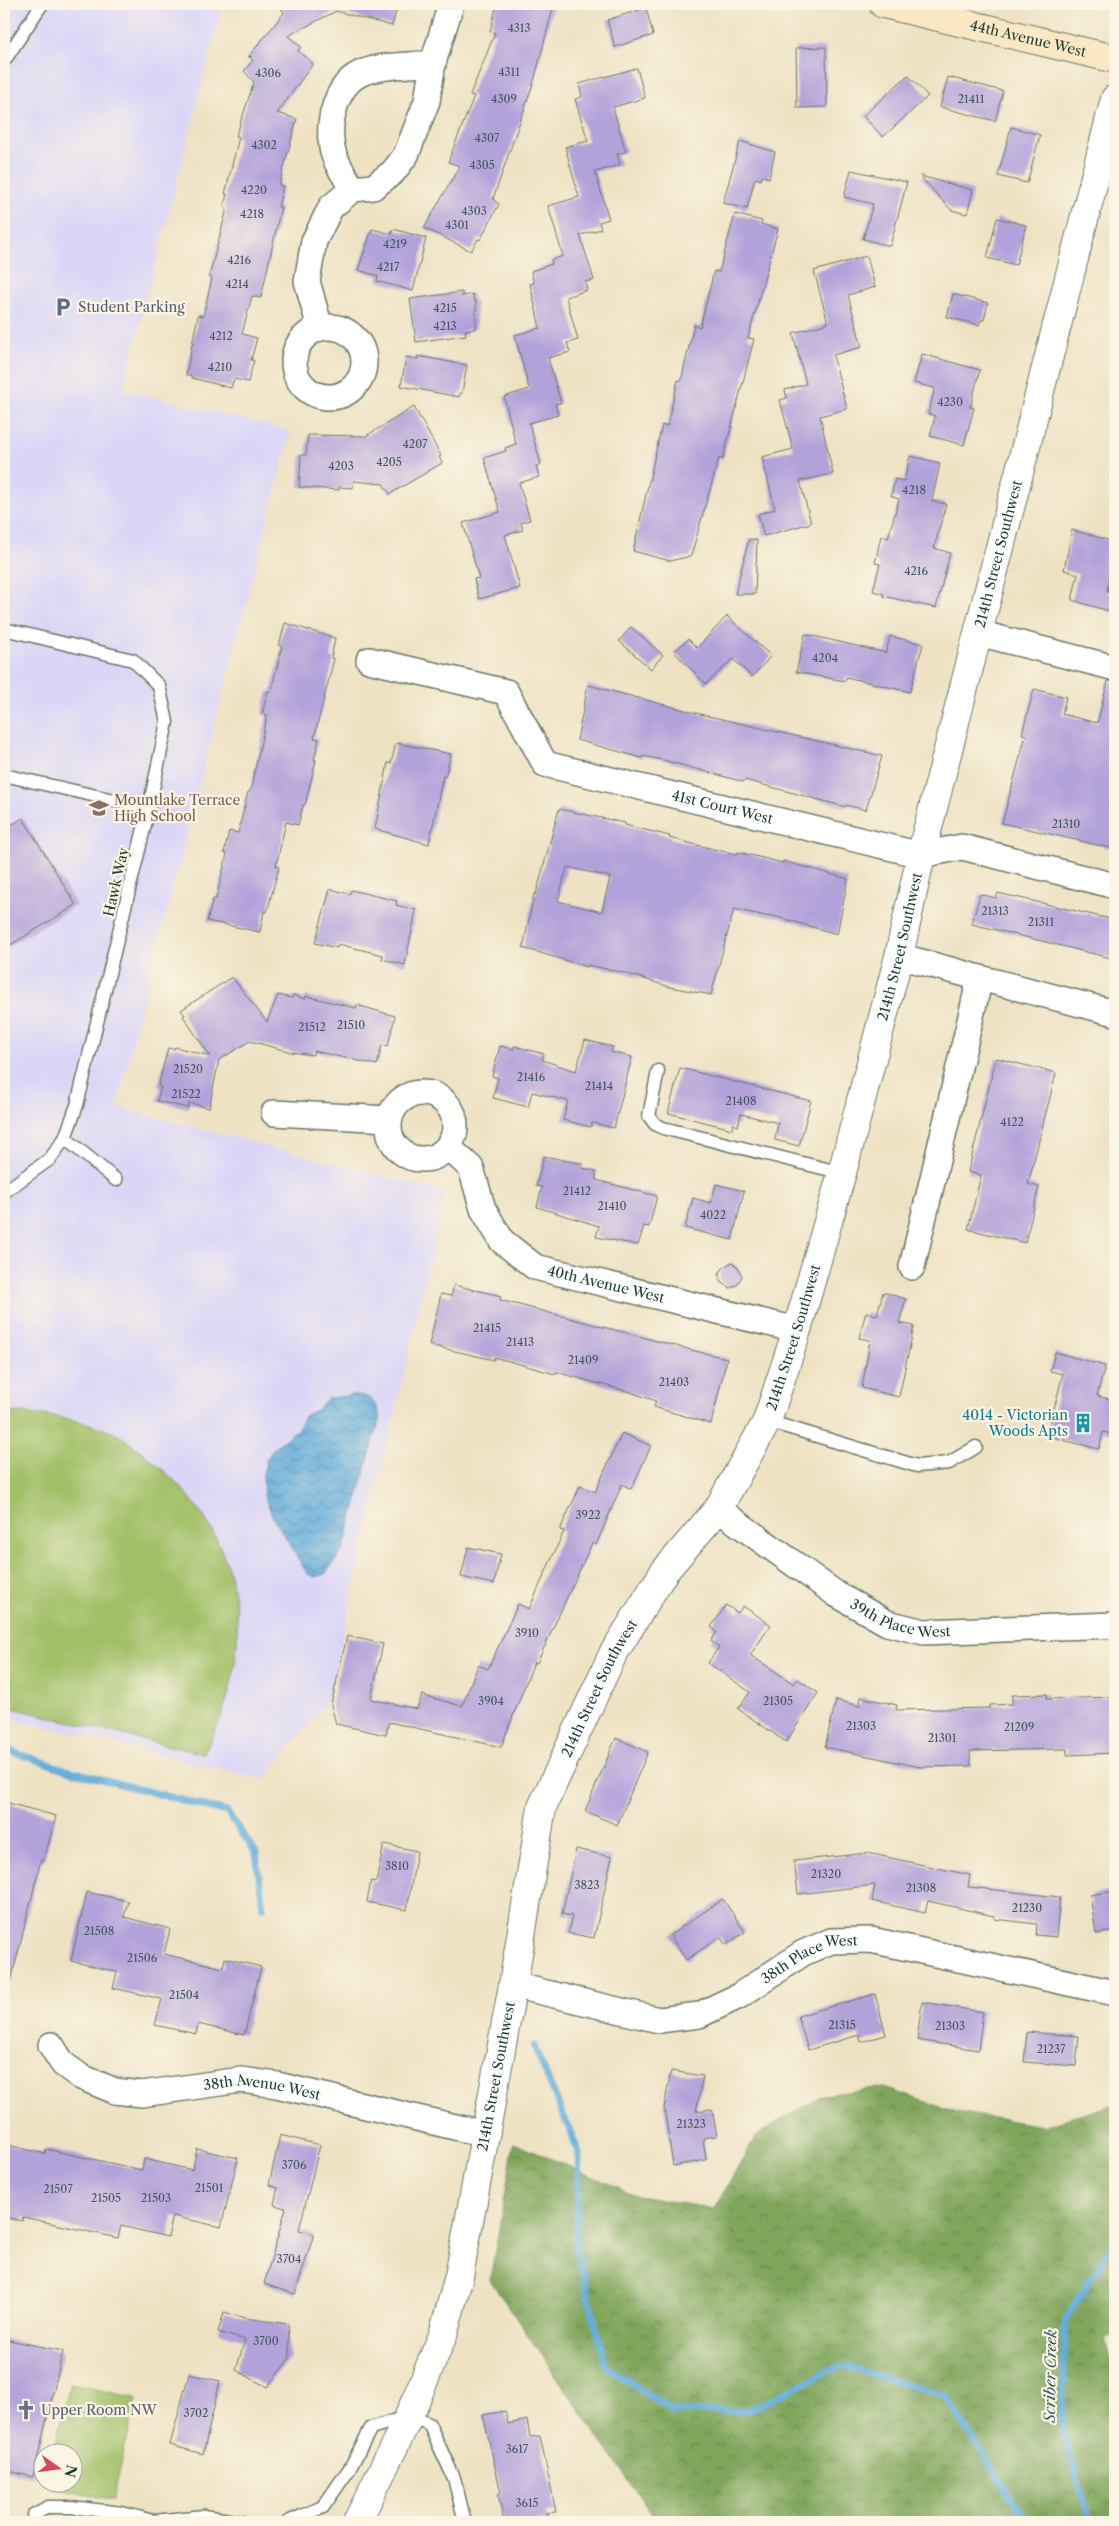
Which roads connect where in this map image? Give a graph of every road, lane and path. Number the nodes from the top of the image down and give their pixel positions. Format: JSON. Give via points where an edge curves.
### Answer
{"nodes":[{"id":1,"x":42,"y":4,"type":"edge"},
{"id":2,"x":450,"y":4,"type":"edge"},
{"id":3,"x":883,"y":4,"type":"edge"},
{"id":4,"x":1115,"y":59,"type":"edge"},
{"id":5,"x":4,"y":61,"type":"edge"},
{"id":6,"x":433,"y":63,"type":"junction"},
{"id":7,"x":1115,"y":98,"type":"edge"},
{"id":8,"x":354,"y":188,"type":"junction"},
{"id":9,"x":320,"y":328,"type":"dead end"},
{"id":10,"x":4,"y":629,"type":"edge"},
{"id":11,"x":978,"y":634,"type":"junction"},
{"id":12,"x":369,"y":660,"type":"dead end"},
{"id":13,"x":1115,"y":668,"type":"edge"},
{"id":14,"x":4,"y":775,"type":"edge"},
{"id":15,"x":148,"y":808,"type":"junction"},
{"id":16,"x":921,"y":855,"type":"junction"},
{"id":17,"x":1115,"y":886,"type":"edge"},
{"id":18,"x":899,"y":956,"type":"junction"},
{"id":19,"x":980,"y":978,"type":"junction"},
{"id":20,"x":1115,"y":1013,"type":"edge"},
{"id":21,"x":658,"y":1071,"type":"dead end"},
{"id":22,"x":274,"y":1113,"type":"dead end"},
{"id":23,"x":389,"y":1119,"type":"junction"},
{"id":24,"x":65,"y":1138,"type":"junction"},
{"id":25,"x":448,"y":1147,"type":"junction"},
{"id":26,"x":842,"y":1173,"type":"junction"},
{"id":27,"x":116,"y":1180,"type":"dead end"},
{"id":28,"x":4,"y":1192,"type":"edge"},
{"id":29,"x":912,"y":1268,"type":"dead end"},
{"id":30,"x":797,"y":1330,"type":"junction"},
{"id":31,"x":767,"y":1421,"type":"junction"},
{"id":32,"x":976,"y":1447,"type":"dead end"},
{"id":33,"x":718,"y":1509,"type":"junction"},
{"id":34,"x":1115,"y":1625,"type":"edge"},
{"id":35,"x":513,"y":1985,"type":"junction"},
{"id":36,"x":1115,"y":1993,"type":"edge"},
{"id":37,"x":51,"y":2045,"type":"dead end"},
{"id":38,"x":485,"y":2134,"type":"junction"},
{"id":39,"x":410,"y":2416,"type":"junction"},
{"id":40,"x":33,"y":2515,"type":"dead end"},
{"id":41,"x":242,"y":2522,"type":"edge"},
{"id":42,"x":288,"y":2522,"type":"edge"},
{"id":43,"x":357,"y":2522,"type":"edge"},
{"id":44,"x":465,"y":2522,"type":"edge"}],
"edges":[{"from":1,"to":5,"type":"lane"},
{"from":2,"to":6,"type":"street"},
{"from":3,"to":4,"type":"main road","name":"44th Avenue West"},
{"from":6,"to":8,"type":"street","via":[[427,100],[406,156],[393,172],[373,187]]},
{"from":6,"to":8,"type":"street","via":[[363,72],[345,85],[330,128],[332,150],[340,169]]},
{"from":7,"to":11,"type":"street","name":"214th Street Southwest"},
{"from":8,"to":9,"type":"street","via":[[332,207],[314,241],[307,281]]},
{"from":10,"to":15,"type":"lane","name":"Hawk Way","via":[[133,660],[159,686],[166,728]]},
{"from":11,"to":13,"type":"street"},
{"from":11,"to":16,"type":"street","name":"214th Street Southwest"},
{"from":12,"to":16,"type":"street","name":"41st Court West","via":[[506,692],[545,764]]},
{"from":14,"to":15,"type":"lane"},
{"from":15,"to":24,"type":"lane","name":"Hawk Way","via":[[77,1105]]},
{"from":16,"to":17,"type":"street","name":"41st Court West","via":[[962,847]]},
{"from":16,"to":18,"type":"street","name":"214th Street Southwest"},
{"from":18,"to":19,"type":"street"},
{"from":18,"to":26,"type":"street","name":"214th Street Southwest"},
{"from":19,"to":20,"type":"street"},
{"from":19,"to":29,"type":"street"},
{"from":21,"to":26,"type":"lane","via":[[649,1116],[655,1124]]},
{"from":22,"to":23,"type":"street"},
{"from":23,"to":25,"type":"street","via":[[394,1144],[410,1157],[431,1158]]},
{"from":23,"to":25,"type":"street","via":[[396,1104],[404,1097],[424,1092],[434,1094],[443,1099],[454,1117],[454,1138]]},
{"from":24,"to":27,"type":"lane"},
{"from":24,"to":28,"type":"lane","name":"Hawk Way","via":[[50,1159]]},
{"from":25,"to":30,"type":"street","name":"40th Avenue West","via":[[470,1168],[483,1209],[502,1242],[535,1267]]},
{"from":26,"to":30,"type":"street","name":"214th Street Southwest"},
{"from":30,"to":31,"type":"street","name":"214th Street Southwest"},
{"from":31,"to":32,"type":"lane","via":[[918,1466],[949,1463]]},
{"from":31,"to":33,"type":"street","name":"214th Street Southwest"},
{"from":33,"to":34,"type":"street","name":"39th Place West","via":[[836,1594],[888,1624],[924,1632]]},
{"from":33,"to":35,"type":"street","name":"214th Street Southwest","via":[[664,1572],[613,1654],[542,1807]]},
{"from":35,"to":36,"type":"street","name":"38th Place West","via":[[659,2020],[699,2015],[739,1996],[803,1953],[831,1941],[872,1940]]},
{"from":35,"to":38,"type":"street","name":"214th Street Southwest"},
{"from":37,"to":38,"type":"street","name":"38th Avenue West","via":[[63,2064],[81,2077],[115,2091],[142,2094],[242,2080],[277,2085]]},
{"from":38,"to":39,"type":"street","name":"214th Street Southwest","via":[[443,2335]]},
{"from":39,"to":42,"type":"lane","via":[[371,2428],[350,2468],[323,2507]]},
{"from":39,"to":43,"type":"street","name":"214th Street Southwest"},
{"from":39,"to":44,"type":"lane","via":[[429,2424],[454,2478]]},
{"from":40,"to":41,"type":"lane","via":[[48,2507],[71,2507],[122,2513],[154,2521],[204,2516]]}]}
